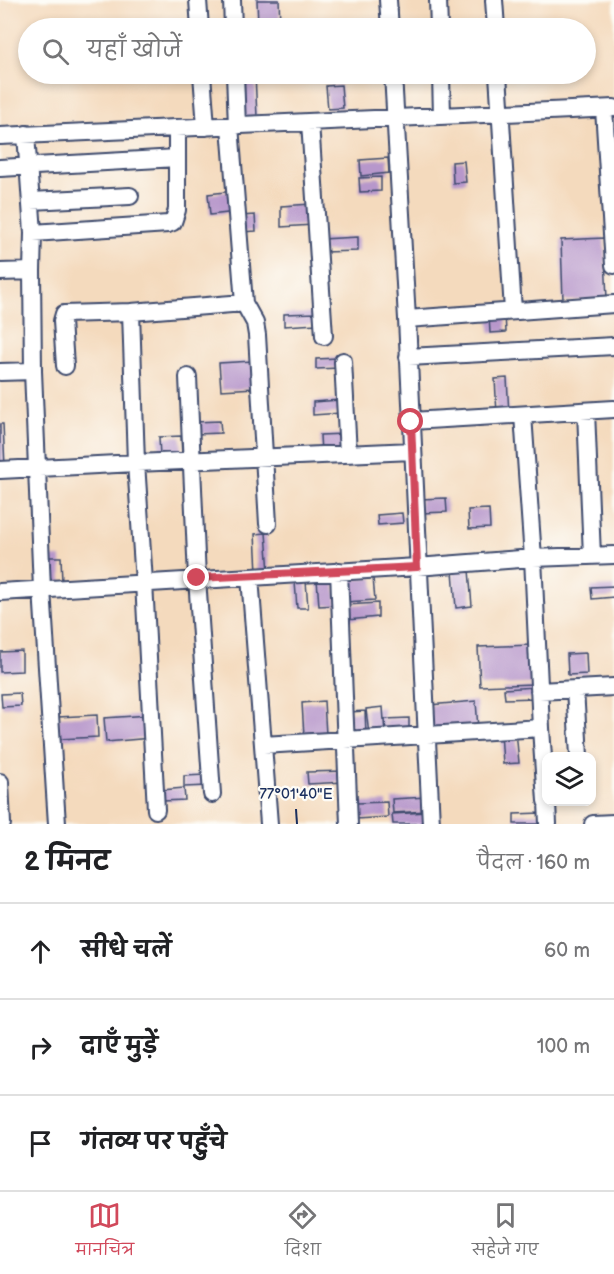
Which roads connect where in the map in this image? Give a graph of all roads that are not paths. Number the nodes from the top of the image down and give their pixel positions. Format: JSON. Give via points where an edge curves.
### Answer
{"nodes":[{"id":1,"x":198,"y":0,"type":"edge"},
{"id":2,"x":232,"y":0,"type":"edge"},
{"id":3,"x":388,"y":0,"type":"edge"},
{"id":4,"x":438,"y":0,"type":"edge"},
{"id":5,"x":494,"y":0,"type":"edge"},
{"id":6,"x":199,"y":18,"type":"edge"},
{"id":7,"x":233,"y":18,"type":"edge"},
{"id":8,"x":389,"y":18,"type":"edge"},
{"id":9,"x":439,"y":18,"type":"edge"},
{"id":10,"x":495,"y":18,"type":"edge"},
{"id":11,"x":203,"y":84,"type":"edge"},
{"id":12,"x":235,"y":84,"type":"edge"},
{"id":13,"x":393,"y":84,"type":"edge"},
{"id":14,"x":441,"y":84,"type":"edge"},
{"id":15,"x":499,"y":84,"type":"edge"},
{"id":16,"x":609,"y":108,"type":"edge"},
{"id":17,"x":500,"y":113,"type":"junction"},
{"id":18,"x":442,"y":116,"type":"junction"},
{"id":19,"x":395,"y":118,"type":"junction"},
{"id":20,"x":309,"y":122,"type":"junction"},
{"id":21,"x":234,"y":126,"type":"junction"},
{"id":22,"x":206,"y":127,"type":"junction"},
{"id":23,"x":177,"y":129,"type":"junction"},
{"id":24,"x":26,"y":134,"type":"junction"},
{"id":25,"x":0,"y":136,"type":"edge"},
{"id":26,"x":177,"y":158,"type":"junction"},
{"id":27,"x":28,"y":166,"type":"junction"},
{"id":28,"x":0,"y":168,"type":"edge"},
{"id":29,"x":130,"y":196,"type":"dead end"},
{"id":30,"x":31,"y":201,"type":"junction"},
{"id":31,"x":33,"y":233,"type":"junction"},
{"id":32,"x":614,"y":266,"type":"edge"},
{"id":33,"x":0,"y":272,"type":"edge"},
{"id":34,"x":32,"y":272,"type":"junction"},
{"id":35,"x":244,"y":303,"type":"junction"},
{"id":36,"x":614,"y":304,"type":"edge"},
{"id":37,"x":513,"y":311,"type":"junction"},
{"id":38,"x":131,"y":312,"type":"junction"},
{"id":39,"x":407,"y":319,"type":"junction"},
{"id":40,"x":324,"y":336,"type":"dead end"},
{"id":41,"x":614,"y":346,"type":"edge"},
{"id":42,"x":408,"y":357,"type":"junction"},
{"id":43,"x":343,"y":361,"type":"dead end"},
{"id":44,"x":65,"y":366,"type":"dead end"},
{"id":45,"x":33,"y":371,"type":"junction"},
{"id":46,"x":0,"y":372,"type":"edge"},
{"id":47,"x":188,"y":377,"type":"dead end"},
{"id":48,"x":614,"y":409,"type":"edge"},
{"id":49,"x":586,"y":411,"type":"junction"},
{"id":50,"x":523,"y":415,"type":"junction"},
{"id":51,"x":411,"y":422,"type":"junction"},
{"id":52,"x":412,"y":451,"type":"junction"},
{"id":53,"x":348,"y":454,"type":"junction"},
{"id":54,"x":264,"y":458,"type":"junction"},
{"id":55,"x":191,"y":460,"type":"junction"},
{"id":56,"x":136,"y":463,"type":"junction"},
{"id":57,"x":36,"y":468,"type":"junction"},
{"id":58,"x":0,"y":470,"type":"edge"},
{"id":59,"x":268,"y":524,"type":"dead end"},
{"id":60,"x":614,"y":555,"type":"edge"},
{"id":61,"x":592,"y":556,"type":"junction"},
{"id":62,"x":533,"y":558,"type":"junction"},
{"id":63,"x":417,"y":567,"type":"junction"},
{"id":64,"x":339,"y":571,"type":"junction"},
{"id":65,"x":250,"y":577,"type":"junction"},
{"id":66,"x":197,"y":578,"type":"junction"},
{"id":67,"x":144,"y":582,"type":"junction"},
{"id":68,"x":42,"y":589,"type":"junction"},
{"id":69,"x":0,"y":592,"type":"edge"},
{"id":70,"x":614,"y":687,"type":"edge"},
{"id":71,"x":575,"y":689,"type":"junction"},
{"id":72,"x":539,"y":691,"type":"junction"},
{"id":73,"x":541,"y":728,"type":"junction"},
{"id":74,"x":426,"y":735,"type":"junction"},
{"id":75,"x":345,"y":740,"type":"junction"},
{"id":76,"x":263,"y":745,"type":"junction"},
{"id":77,"x":543,"y":752,"type":"edge"},
{"id":78,"x":579,"y":752,"type":"edge"},
{"id":79,"x":0,"y":782,"type":"edge"},
{"id":80,"x":212,"y":794,"type":"dead end"},
{"id":81,"x":547,"y":806,"type":"edge"},
{"id":82,"x":156,"y":810,"type":"dead end"},
{"id":83,"x":614,"y":823,"type":"edge"},
{"id":84,"x":2,"y":824,"type":"edge"},
{"id":85,"x":57,"y":824,"type":"edge"},
{"id":86,"x":269,"y":824,"type":"edge"},
{"id":87,"x":349,"y":824,"type":"edge"},
{"id":88,"x":431,"y":824,"type":"edge"},
{"id":89,"x":548,"y":824,"type":"edge"},
{"id":90,"x":593,"y":824,"type":"edge"}],
"edges":[{"from":1,"to":6,"type":"street"},
{"from":2,"to":7,"type":"street"},
{"from":3,"to":8,"type":"street"},
{"from":4,"to":9,"type":"street"},
{"from":5,"to":10,"type":"street"},
{"from":11,"to":22,"type":"street"},
{"from":12,"to":21,"type":"street"},
{"from":13,"to":19,"type":"street"},
{"from":14,"to":18,"type":"street"},
{"from":15,"to":17,"type":"street"},
{"from":16,"to":17,"type":"street"},
{"from":16,"to":32,"type":"street"},
{"from":17,"to":18,"type":"street"},
{"from":17,"to":37,"type":"street"},
{"from":18,"to":19,"type":"street"},
{"from":19,"to":20,"type":"street"},
{"from":19,"to":39,"type":"street"},
{"from":20,"to":21,"type":"street"},
{"from":20,"to":40,"type":"street"},
{"from":21,"to":22,"type":"street"},
{"from":21,"to":35,"type":"street"},
{"from":22,"to":23,"type":"street"},
{"from":23,"to":24,"type":"street"},
{"from":23,"to":26,"type":"street"},
{"from":24,"to":25,"type":"street"},
{"from":24,"to":27,"type":"street"},
{"from":26,"to":27,"type":"street"},
{"from":26,"to":31,"type":"street","via":[[176,217],[168,224]]},
{"from":27,"to":28,"type":"street"},
{"from":27,"to":30,"type":"street"},
{"from":29,"to":30,"type":"street"},
{"from":30,"to":31,"type":"street"},
{"from":31,"to":34,"type":"street"},
{"from":33,"to":34,"type":"street"},
{"from":34,"to":45,"type":"street"},
{"from":35,"to":38,"type":"street"},
{"from":35,"to":54,"type":"street","via":[[257,335]]},
{"from":36,"to":37,"type":"street"},
{"from":37,"to":39,"type":"street"},
{"from":38,"to":44,"type":"street","via":[[64,314]]},
{"from":38,"to":56,"type":"street"},
{"from":39,"to":42,"type":"street"},
{"from":41,"to":42,"type":"street"},
{"from":42,"to":51,"type":"street"},
{"from":43,"to":53,"type":"street"},
{"from":45,"to":46,"type":"street"},
{"from":45,"to":57,"type":"street"},
{"from":47,"to":55,"type":"street"},
{"from":48,"to":49,"type":"street"},
{"from":49,"to":50,"type":"street"},
{"from":49,"to":61,"type":"street"},
{"from":50,"to":51,"type":"street"},
{"from":50,"to":62,"type":"street"},
{"from":51,"to":52,"type":"street"},
{"from":52,"to":53,"type":"street"},
{"from":52,"to":63,"type":"street"},
{"from":53,"to":54,"type":"street"},
{"from":54,"to":55,"type":"street"},
{"from":54,"to":59,"type":"street"},
{"from":55,"to":56,"type":"street"},
{"from":55,"to":66,"type":"street"},
{"from":56,"to":57,"type":"street"},
{"from":56,"to":67,"type":"street"},
{"from":57,"to":58,"type":"street"},
{"from":57,"to":68,"type":"street"},
{"from":60,"to":61,"type":"street"},
{"from":61,"to":62,"type":"street"},
{"from":62,"to":63,"type":"street"},
{"from":62,"to":72,"type":"street"},
{"from":63,"to":64,"type":"street"},
{"from":63,"to":74,"type":"street"},
{"from":64,"to":65,"type":"street"},
{"from":64,"to":75,"type":"street"},
{"from":65,"to":66,"type":"street"},
{"from":65,"to":76,"type":"street"},
{"from":66,"to":67,"type":"street"},
{"from":66,"to":80,"type":"street"},
{"from":67,"to":68,"type":"street"},
{"from":67,"to":82,"type":"street"},
{"from":68,"to":69,"type":"street"},
{"from":68,"to":85,"type":"street"},
{"from":70,"to":71,"type":"street"},
{"from":71,"to":72,"type":"street"},
{"from":71,"to":78,"type":"street"},
{"from":72,"to":73,"type":"street"},
{"from":73,"to":74,"type":"street"},
{"from":73,"to":77,"type":"street"},
{"from":74,"to":75,"type":"street"},
{"from":74,"to":88,"type":"street"},
{"from":75,"to":76,"type":"street"},
{"from":75,"to":87,"type":"street"},
{"from":76,"to":86,"type":"street"},
{"from":79,"to":84,"type":"street"},
{"from":81,"to":89,"type":"street"},
{"from":83,"to":90,"type":"street"}]}
